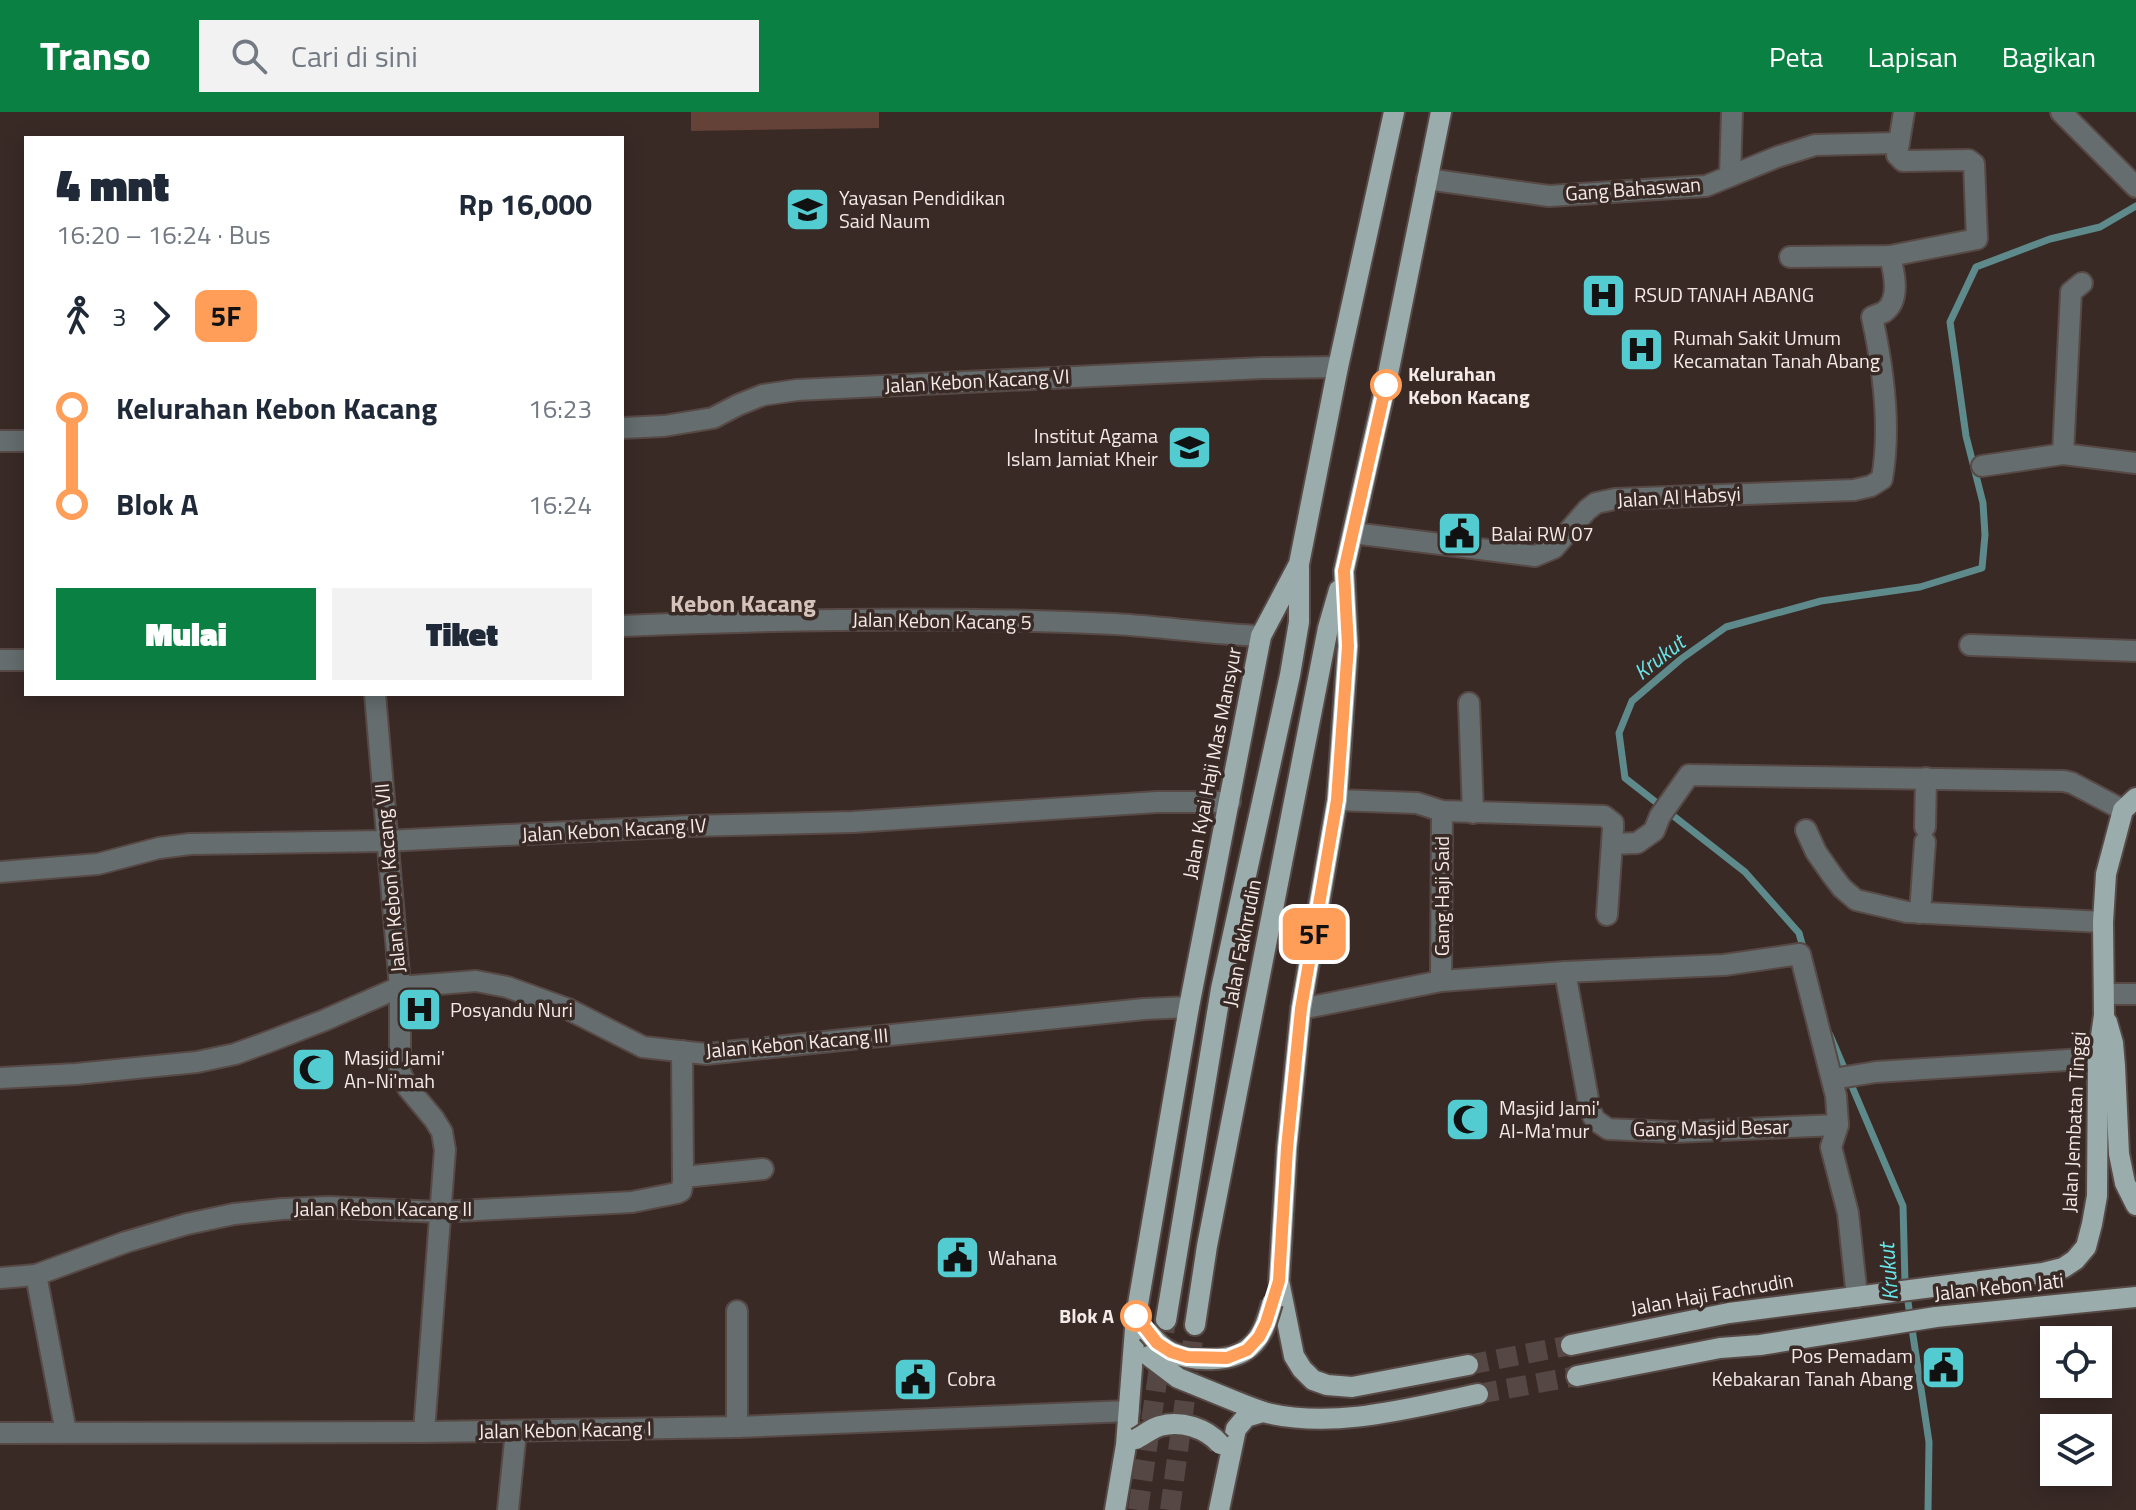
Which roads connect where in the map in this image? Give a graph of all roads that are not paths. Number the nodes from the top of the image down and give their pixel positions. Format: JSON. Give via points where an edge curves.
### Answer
{"nodes":[{"id":1,"x":1394,"y":112,"type":"edge"},
{"id":2,"x":1441,"y":112,"type":"edge"},
{"id":3,"x":1732,"y":112,"type":"edge"},
{"id":4,"x":1904,"y":112,"type":"edge"},
{"id":5,"x":2061,"y":112,"type":"edge"},
{"id":6,"x":1898,"y":143,"type":"junction"},
{"id":7,"x":1730,"y":176,"type":"junction"},
{"id":8,"x":1427,"y":179,"type":"junction"},
{"id":9,"x":2133,"y":184,"type":"edge"},
{"id":10,"x":1890,"y":256,"type":"junction"},
{"id":11,"x":1790,"y":257,"type":"dead end"},
{"id":12,"x":2082,"y":283,"type":"dead end"},
{"id":13,"x":1338,"y":367,"type":"junction"},
{"id":14,"x":624,"y":428,"type":"edge"},
{"id":15,"x":0,"y":441,"type":"edge"},
{"id":16,"x":24,"y":441,"type":"edge"},
{"id":17,"x":2063,"y":454,"type":"junction"},
{"id":18,"x":2136,"y":463,"type":"edge"},
{"id":19,"x":1982,"y":466,"type":"dead end"},
{"id":20,"x":1353,"y":533,"type":"junction"},
{"id":21,"x":1299,"y":564,"type":"junction"},
{"id":22,"x":1344,"y":571,"type":"junction"},
{"id":23,"x":624,"y":626,"type":"edge"},
{"id":24,"x":1261,"y":636,"type":"junction"},
{"id":25,"x":1970,"y":645,"type":"dead end"},
{"id":26,"x":2136,"y":651,"type":"edge"},
{"id":27,"x":0,"y":660,"type":"edge"},
{"id":28,"x":24,"y":660,"type":"edge"},
{"id":29,"x":375,"y":696,"type":"edge"},
{"id":30,"x":1469,"y":703,"type":"dead end"},
{"id":31,"x":1926,"y":778,"type":"junction"},
{"id":32,"x":1337,"y":800,"type":"junction"},
{"id":33,"x":1230,"y":802,"type":"junction"},
{"id":34,"x":2129,"y":804,"type":"edge"},
{"id":35,"x":1442,"y":811,"type":"junction"},
{"id":36,"x":1473,"y":813,"type":"junction"},
{"id":37,"x":1806,"y":830,"type":"dead end"},
{"id":38,"x":386,"y":841,"type":"junction"},
{"id":39,"x":1612,"y":844,"type":"junction"},
{"id":40,"x":0,"y":872,"type":"edge"},
{"id":41,"x":1920,"y":913,"type":"junction"},
{"id":42,"x":1607,"y":915,"type":"dead end"},
{"id":43,"x":2103,"y":922,"type":"junction"},
{"id":44,"x":1565,"y":972,"type":"junction"},
{"id":45,"x":1441,"y":981,"type":"junction"},
{"id":46,"x":400,"y":987,"type":"junction"},
{"id":47,"x":2136,"y":994,"type":"edge"},
{"id":48,"x":2104,"y":1004,"type":"junction"},
{"id":49,"x":1189,"y":1007,"type":"junction"},
{"id":50,"x":1301,"y":1009,"type":"junction"},
{"id":51,"x":682,"y":1051,"type":"junction"},
{"id":52,"x":2098,"y":1058,"type":"junction"},
{"id":53,"x":1842,"y":1077,"type":"junction"},
{"id":54,"x":0,"y":1078,"type":"edge"},
{"id":55,"x":1838,"y":1125,"type":"junction"},
{"id":56,"x":763,"y":1169,"type":"dead end"},
{"id":57,"x":683,"y":1178,"type":"junction"},
{"id":58,"x":2136,"y":1205,"type":"edge"},
{"id":59,"x":440,"y":1212,"type":"junction"},
{"id":60,"x":2063,"y":1268,"type":"joint"},
{"id":61,"x":36,"y":1275,"type":"junction"},
{"id":62,"x":0,"y":1278,"type":"edge"},
{"id":63,"x":1279,"y":1281,"type":"junction"},
{"id":64,"x":1860,"y":1296,"type":"junction"},
{"id":65,"x":2136,"y":1297,"type":"edge"},
{"id":66,"x":737,"y":1311,"type":"dead end"},
{"id":67,"x":1166,"y":1320,"type":"tunnel mouth"},
{"id":68,"x":1195,"y":1325,"type":"tunnel mouth"},
{"id":69,"x":1142,"y":1336,"type":"junction"},
{"id":70,"x":1571,"y":1345,"type":"tunnel mouth"},
{"id":71,"x":1468,"y":1365,"type":"tunnel mouth"},
{"id":72,"x":1577,"y":1376,"type":"tunnel mouth"},
{"id":73,"x":1478,"y":1394,"type":"tunnel mouth"},
{"id":74,"x":1129,"y":1411,"type":"junction"},
{"id":75,"x":1263,"y":1412,"type":"junction"},
{"id":76,"x":737,"y":1427,"type":"junction"},
{"id":77,"x":516,"y":1431,"type":"junction"},
{"id":78,"x":66,"y":1432,"type":"junction"},
{"id":79,"x":424,"y":1432,"type":"junction"},
{"id":80,"x":0,"y":1433,"type":"edge"},
{"id":81,"x":1131,"y":1442,"type":"junction"},
{"id":82,"x":1225,"y":1450,"type":"junction"},
{"id":83,"x":508,"y":1510,"type":"edge"},
{"id":84,"x":1115,"y":1510,"type":"edge"},
{"id":85,"x":1219,"y":1510,"type":"edge"}],
"edges":[{"from":1,"to":13,"type":"main road","name":"Jalan Kyai Haji Mas Mansyur"},
{"from":2,"to":8,"type":"main road"},
{"from":3,"to":7,"type":"street"},
{"from":4,"to":6,"type":"street"},
{"from":5,"to":9,"type":"street"},
{"from":6,"to":7,"type":"street","name":"Gang Bahaswan","via":[[1815,145]]},
{"from":6,"to":10,"type":"street","via":[[1897,155],[1903,161],[1972,162],[1979,236]]},
{"from":7,"to":8,"type":"street","name":"Gang Bahaswan","via":[[1706,186],[1549,196]]},
{"from":8,"to":20,"type":"main road"},
{"from":10,"to":11,"type":"street"},
{"from":10,"to":20,"type":"street","name":"Jalan Al Habsyi","via":[[1893,298],[1886,311],[1872,317],[1883,376],[1885,460],[1882,479],[1871,486],[1615,499],[1596,503],[1554,548],[1535,556]]},
{"from":12,"to":17,"type":"street","via":[[2071,292]]},
{"from":13,"to":14,"type":"street","name":"Jalan Kebon Kacang VI","via":[[797,390],[763,395],[713,418]]},
{"from":13,"to":21,"type":"main road","name":"Jalan Kyai Haji Mas Mansyur"},
{"from":15,"to":16,"type":"street"},
{"from":17,"to":18,"type":"street"},
{"from":17,"to":19,"type":"street"},
{"from":20,"to":22,"type":"main road"},
{"from":21,"to":24,"type":"main road","name":"Jalan Kyai Haji Mas Mansyur"},
{"from":21,"to":67,"type":"main road","name":"Jalan Fakhrudin","via":[[1299,622],[1290,675],[1221,989]]},
{"from":22,"to":32,"type":"main road","via":[[1348,646]]},
{"from":22,"to":68,"type":"main road","name":"Jalan Fakhrudin","via":[[1328,628]]},
{"from":23,"to":24,"type":"street","name":"Jalan Kebon Kacang 5","via":[[905,619],[1116,624]]},
{"from":24,"to":33,"type":"main road","name":"Jalan Kyai Haji Mas Mansyur"},
{"from":25,"to":26,"type":"street"},
{"from":27,"to":28,"type":"street"},
{"from":29,"to":38,"type":"street","name":"Jalan Kebon Kacang VII"},
{"from":30,"to":36,"type":"street","name":"Gang Haji Said"},
{"from":31,"to":34,"type":"street","via":[[2064,781]]},
{"from":31,"to":39,"type":"street","via":[[1689,775],[1654,831],[1637,843]]},
{"from":31,"to":41,"type":"street"},
{"from":32,"to":35,"type":"street","name":"Gang Haji Said","via":[[1417,803]]},
{"from":32,"to":50,"type":"main road"},
{"from":33,"to":38,"type":"street","name":"Jalan Kebon Kacang IV"},
{"from":33,"to":49,"type":"main road","name":"Jalan Kyai Haji Mas Mansyur"},
{"from":34,"to":43,"type":"main road","name":"Jalan Jembatan Tinggi","via":[[2106,874]]},
{"from":35,"to":36,"type":"street","name":"Gang Haji Said"},
{"from":35,"to":45,"type":"street","name":"Gang Haji Said"},
{"from":36,"to":39,"type":"street","name":"Gang Haji Said","via":[[1604,816],[1613,823]]},
{"from":37,"to":41,"type":"street","via":[[1832,875],[1856,900]]},
{"from":38,"to":40,"type":"street","name":"Jalan Kebon Kacang IV","via":[[190,844],[98,864]]},
{"from":38,"to":46,"type":"street","name":"Jalan Kebon Kacang VII"},
{"from":39,"to":42,"type":"street"},
{"from":41,"to":43,"type":"street"},
{"from":43,"to":48,"type":"main road","name":"Jalan Jembatan Tinggi"},
{"from":44,"to":45,"type":"street"},
{"from":44,"to":53,"type":"street","via":[[1724,965],[1800,954]]},
{"from":44,"to":55,"type":"street","name":"Gang Masjid Besar","via":[[1590,1110],[1601,1126],[1674,1132]]},
{"from":45,"to":50,"type":"street"},
{"from":46,"to":51,"type":"street","name":"Jalan Kebon Kacang III","via":[[476,981],[507,987],[568,1009],[643,1047]]},
{"from":46,"to":54,"type":"street","name":"Jalan Kebon Kacang III","via":[[235,1054],[144,1069]]},
{"from":46,"to":59,"type":"street","name":"Jalan Kebon Kacang VII","via":[[400,1072],[442,1132]]},
{"from":47,"to":48,"type":"street"},
{"from":48,"to":52,"type":"main road","name":"Jalan Jembatan Tinggi"},
{"from":48,"to":58,"type":"main road","name":"Jalan Jembatan Tinggi","via":[[2113,1043],[2119,1154]]},
{"from":49,"to":51,"type":"street","name":"Jalan Kebon Kacang III","via":[[706,1054]]},
{"from":49,"to":69,"type":"main road","name":"Jalan Kyai Haji Mas Mansyur"},
{"from":50,"to":63,"type":"main road"},
{"from":51,"to":57,"type":"street"},
{"from":52,"to":53,"type":"street"},
{"from":52,"to":60,"type":"main road","name":"Jalan Jembatan Tinggi","via":[[2097,1196],[2086,1247]]},
{"from":53,"to":55,"type":"street","via":[[1836,1096]]},
{"from":55,"to":64,"type":"street","via":[[1831,1147],[1848,1213]]},
{"from":56,"to":57,"type":"street","name":"Jalan Kebon Kacang II"},
{"from":57,"to":59,"type":"street","name":"Jalan Kebon Kacang II","via":[[677,1193],[632,1202]]},
{"from":59,"to":61,"type":"street","name":"Jalan Kebon Kacang II","via":[[329,1207],[234,1214],[126,1242]]},
{"from":59,"to":79,"type":"street","name":"Jalan Kebon Kacang VII"},
{"from":60,"to":64,"type":"main road","name":"Jalan Kebon Jati"},
{"from":61,"to":62,"type":"street","name":"Jalan Kebon Kacang II"},
{"from":61,"to":78,"type":"street"},
{"from":63,"to":69,"type":"main road","bridge":true,"via":[[1259,1337],[1247,1350],[1227,1358],[1187,1357]]},
{"from":63,"to":71,"type":"main road","via":[[1294,1356],[1313,1380],[1352,1387]]},
{"from":64,"to":70,"type":"main road","name":"Jalan Haji Fachrudin","via":[[1729,1313]]},
{"from":65,"to":72,"type":"main road","name":"Jalan Kebon Jati","via":[[1936,1317],[1720,1348]]},
{"from":66,"to":76,"type":"street"},
{"from":69,"to":74,"type":"main road"},
{"from":69,"to":75,"type":"main road","bridge":true,"via":[[1178,1378]]},
{"from":73,"to":75,"type":"main road","via":[[1339,1418]]},
{"from":74,"to":76,"type":"street","name":"Jalan Kebon Kacang I"},
{"from":74,"to":81,"type":"main road"},
{"from":75,"to":82,"type":"main road","via":[[1246,1417]]},
{"from":76,"to":77,"type":"street","name":"Jalan Kebon Kacang I"},
{"from":77,"to":79,"type":"street","name":"Jalan Kebon Kacang I"},
{"from":77,"to":83,"type":"street"},
{"from":78,"to":79,"type":"street","name":"Jalan Kebon Kacang I"},
{"from":78,"to":80,"type":"street","name":"Jalan Kebon Kacang I"},
{"from":81,"to":82,"type":"main road","bridge":true,"via":[[1157,1426],[1176,1424],[1213,1435]]},
{"from":81,"to":84,"type":"main road"},
{"from":82,"to":85,"type":"main road"}]}
